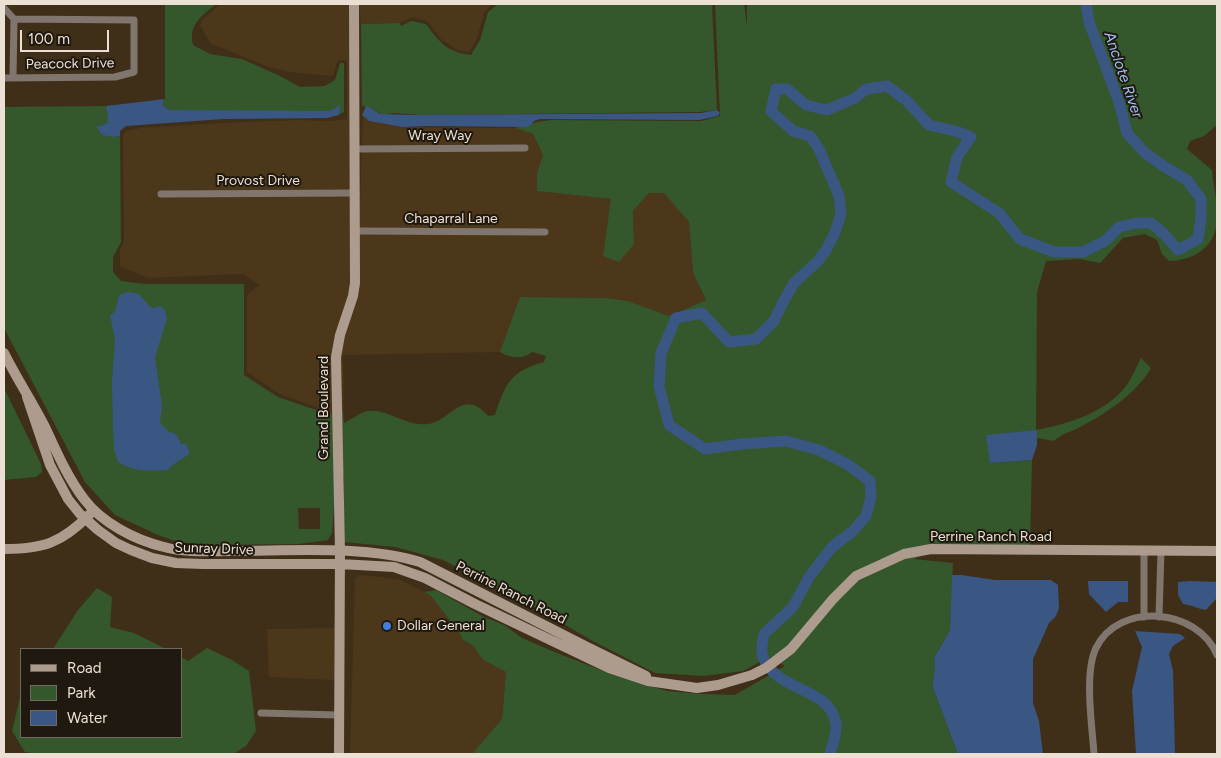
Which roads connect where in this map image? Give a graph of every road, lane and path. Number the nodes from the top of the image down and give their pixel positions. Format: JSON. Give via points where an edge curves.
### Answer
{"nodes":[{"id":1,"x":354,"y":4,"type":"edge"},
{"id":2,"x":4,"y":8,"type":"edge"},
{"id":3,"x":14,"y":19,"type":"junction"},
{"id":4,"x":4,"y":78,"type":"edge"},
{"id":5,"x":13,"y":78,"type":"junction"},
{"id":6,"x":525,"y":148,"type":"dead end"},
{"id":7,"x":355,"y":149,"type":"junction"},
{"id":8,"x":356,"y":193,"type":"junction"},
{"id":9,"x":161,"y":194,"type":"dead end"},
{"id":10,"x":356,"y":231,"type":"junction"},
{"id":11,"x":545,"y":232,"type":"dead end"},
{"id":12,"x":4,"y":353,"type":"edge"},
{"id":13,"x":27,"y":397,"type":"junction"},
{"id":14,"x":94,"y":510,"type":"junction"},
{"id":15,"x":85,"y":518,"type":"junction"},
{"id":16,"x":4,"y":549,"type":"edge"},
{"id":17,"x":340,"y":551,"type":"junction"},
{"id":18,"x":1144,"y":551,"type":"junction"},
{"id":19,"x":1161,"y":551,"type":"junction"},
{"id":20,"x":1217,"y":552,"type":"edge"},
{"id":21,"x":340,"y":564,"type":"junction"},
{"id":22,"x":1156,"y":616,"type":"junction"},
{"id":23,"x":1144,"y":617,"type":"junction"},
{"id":24,"x":1217,"y":654,"type":"edge"},
{"id":25,"x":663,"y":683,"type":"junction"},
{"id":26,"x":261,"y":714,"type":"dead end"},
{"id":27,"x":338,"y":715,"type":"junction"},
{"id":28,"x":339,"y":754,"type":"edge"},
{"id":29,"x":1094,"y":754,"type":"edge"}],
"edges":[{"from":1,"to":7,"type":"street","name":"Grand Boulevard"},
{"from":2,"to":3,"type":"street"},
{"from":3,"to":5,"type":"street","name":"Peacock Drive"},
{"from":3,"to":5,"type":"street","name":"Peacock Drive","via":[[134,20],[134,72],[115,77]]},
{"from":4,"to":5,"type":"street","name":"Peacock Drive"},
{"from":6,"to":7,"type":"street","name":"Wray Way"},
{"from":7,"to":8,"type":"street","name":"Grand Boulevard"},
{"from":8,"to":9,"type":"street","name":"Provost Drive"},
{"from":8,"to":10,"type":"street","name":"Grand Boulevard"},
{"from":10,"to":11,"type":"street","name":"Chaparral Lane"},
{"from":10,"to":17,"type":"street","name":"Grand Boulevard","via":[[353,296],[336,357]]},
{"from":12,"to":13,"type":"street","name":"Sunray Drive"},
{"from":13,"to":14,"type":"street","name":"Sunray Drive","via":[[83,499]]},
{"from":13,"to":15,"type":"street","name":"Sunray Drive","via":[[56,479]]},
{"from":14,"to":15,"type":"street"},
{"from":14,"to":17,"type":"street","name":"Sunray Drive","via":[[133,537],[164,547],[192,551]]},
{"from":15,"to":16,"type":"street","via":[[73,530],[40,547]]},
{"from":15,"to":21,"type":"street","name":"Sunray Drive","via":[[116,544],[176,563]]},
{"from":17,"to":21,"type":"street","name":"Grand Boulevard"},
{"from":17,"to":25,"type":"street","name":"Perrine Ranch Road","via":[[404,556],[420,562]]},
{"from":18,"to":19,"type":"street","name":"Perrine Ranch Road"},
{"from":18,"to":23,"type":"street"},
{"from":18,"to":25,"type":"street","name":"Perrine Ranch Road","via":[[931,549],[904,554],[856,576],[791,649],[752,675],[697,688]]},
{"from":19,"to":20,"type":"street","name":"Perrine Ranch Road"},
{"from":19,"to":22,"type":"street"},
{"from":21,"to":25,"type":"street","name":"Perrine Ranch Road","via":[[394,567],[412,572],[609,668]]},
{"from":21,"to":27,"type":"street","name":"Grand Boulevard"},
{"from":22,"to":23,"type":"street"},
{"from":22,"to":24,"type":"street","via":[[1194,626],[1208,639]]},
{"from":23,"to":29,"type":"street","via":[[1113,628],[1100,642],[1092,660]]},
{"from":26,"to":27,"type":"street"},
{"from":27,"to":28,"type":"street","name":"Grand Boulevard"}]}
